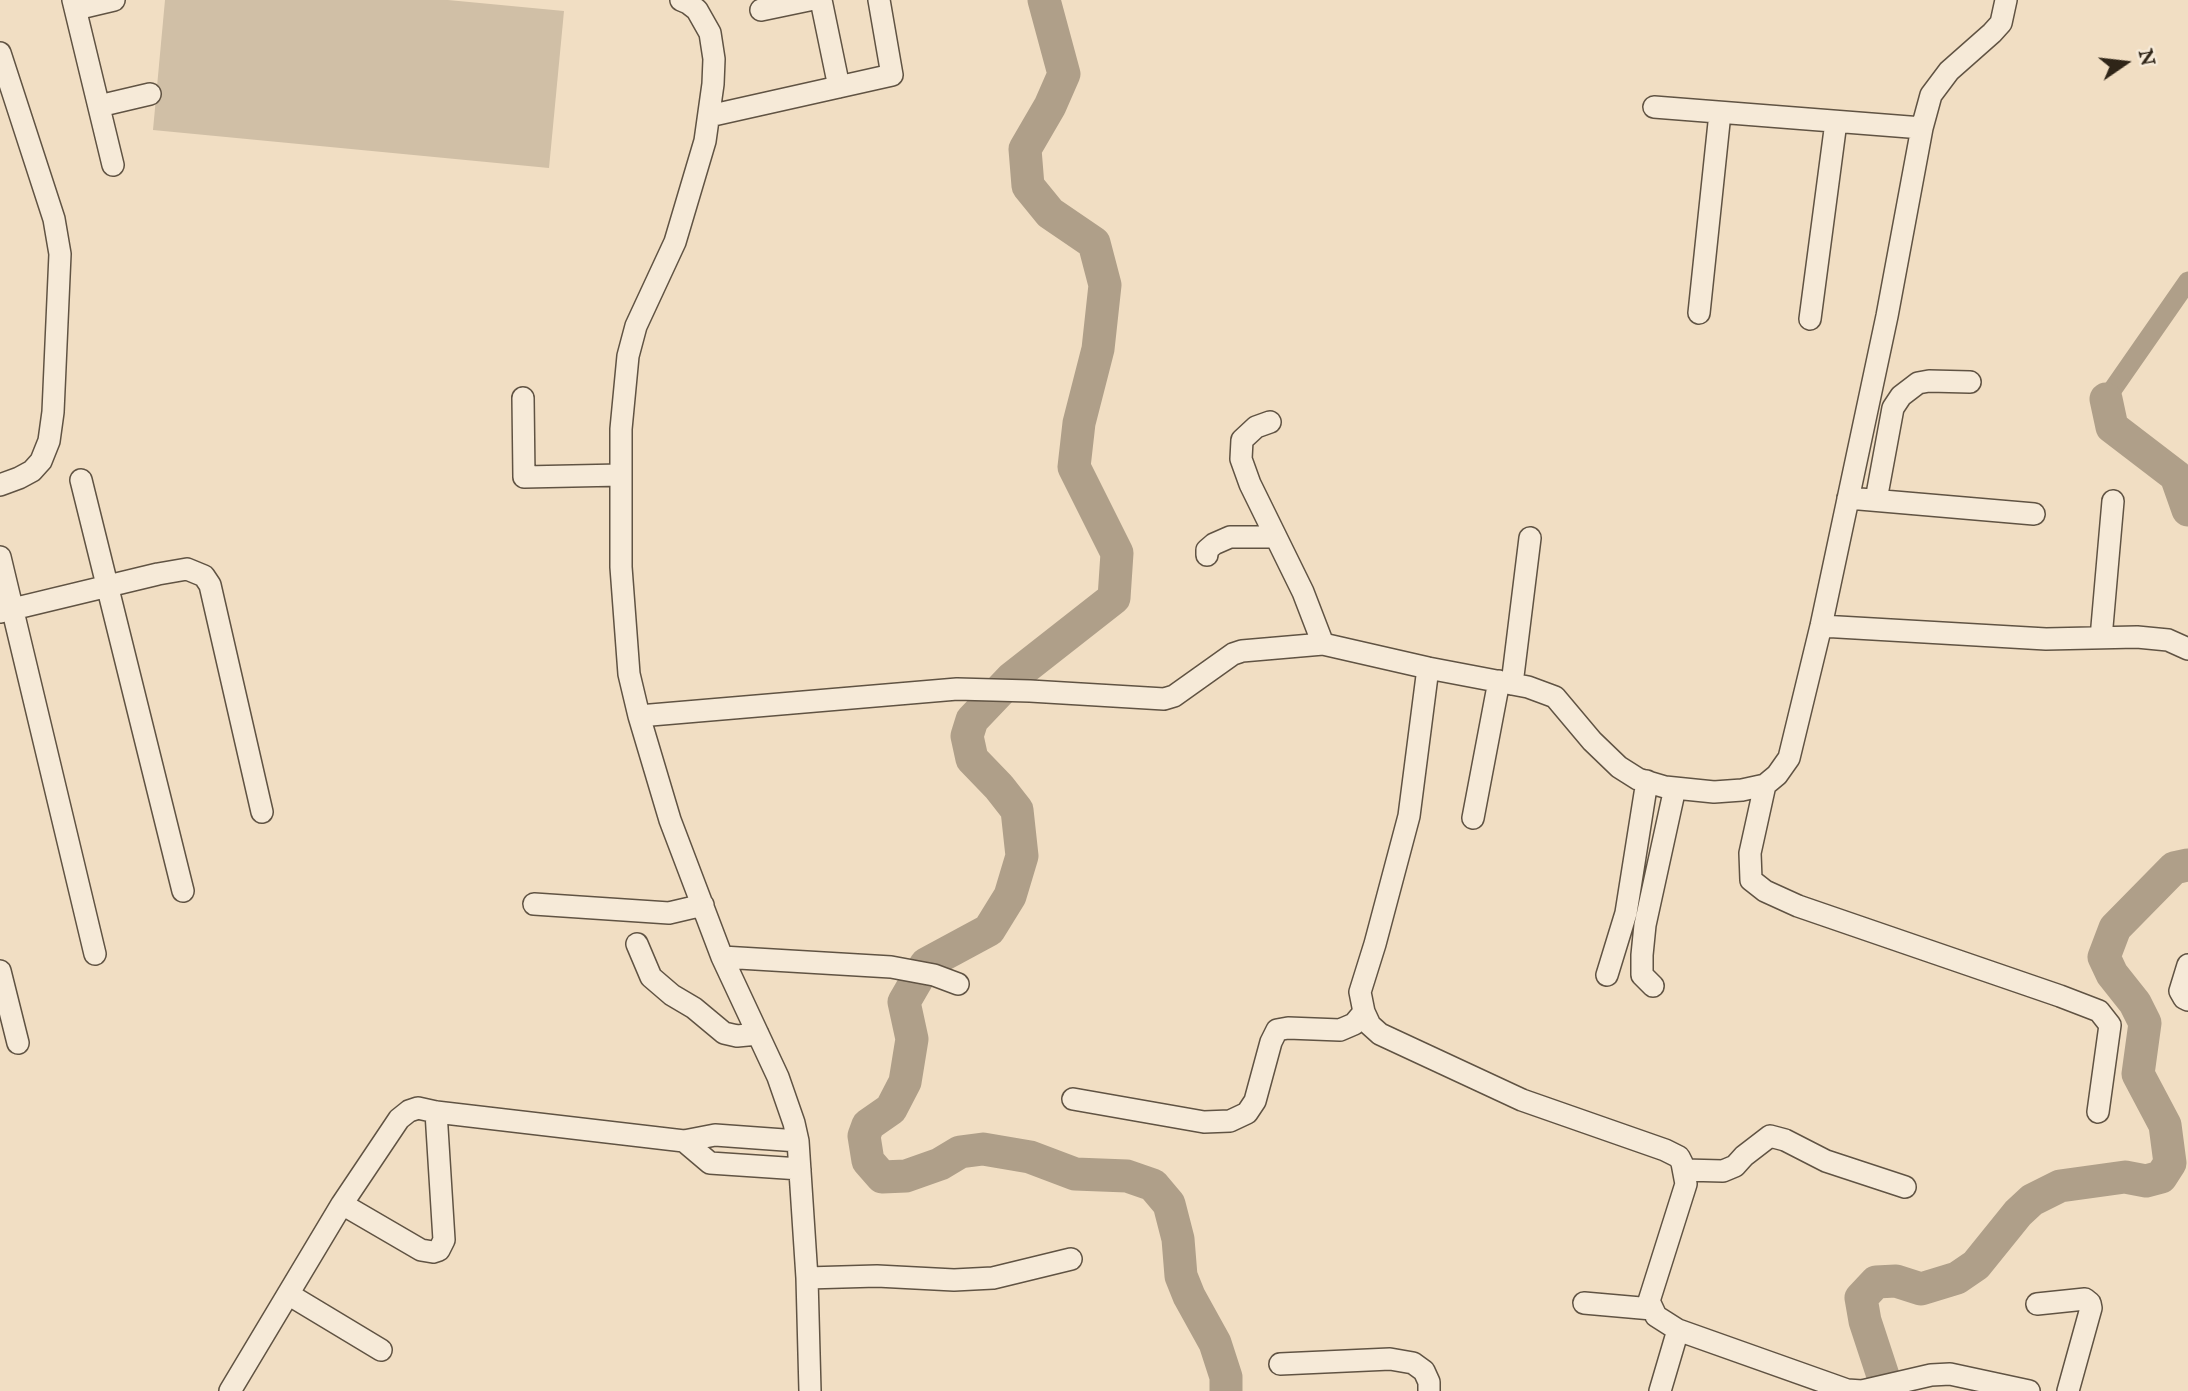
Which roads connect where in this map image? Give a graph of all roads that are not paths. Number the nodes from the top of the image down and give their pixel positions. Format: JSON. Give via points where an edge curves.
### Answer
{"nodes":[{"id":1,"x":114,"y":0,"type":"edge"},
{"id":2,"x":809,"y":0,"type":"edge"},
{"id":3,"x":821,"y":0,"type":"edge"},
{"id":4,"x":879,"y":0,"type":"edge"},
{"id":5,"x":2006,"y":0,"type":"edge"},
{"id":6,"x":689,"y":2,"type":"edge"},
{"id":7,"x":74,"y":5,"type":"edge"},
{"id":8,"x":761,"y":10,"type":"dead end"},
{"id":9,"x":0,"y":53,"type":"edge"},
{"id":10,"x":839,"y":87,"type":"junction"},
{"id":11,"x":150,"y":94,"type":"dead end"},
{"id":12,"x":99,"y":106,"type":"junction"},
{"id":13,"x":1654,"y":107,"type":"dead end"},
{"id":14,"x":1720,"y":113,"type":"junction"},
{"id":15,"x":709,"y":116,"type":"junction"},
{"id":16,"x":1836,"y":122,"type":"junction"},
{"id":17,"x":1922,"y":128,"type":"junction"},
{"id":18,"x":113,"y":165,"type":"dead end"},
{"id":19,"x":1699,"y":313,"type":"dead end"},
{"id":20,"x":1810,"y":319,"type":"dead end"},
{"id":21,"x":1970,"y":382,"type":"dead end"},
{"id":22,"x":523,"y":398,"type":"dead end"},
{"id":23,"x":1270,"y":422,"type":"dead end"},
{"id":24,"x":621,"y":475,"type":"junction"},
{"id":25,"x":81,"y":480,"type":"dead end"},
{"id":26,"x":0,"y":485,"type":"edge"},
{"id":27,"x":1848,"y":498,"type":"junction"},
{"id":28,"x":1876,"y":500,"type":"junction"},
{"id":29,"x":2113,"y":501,"type":"dead end"},
{"id":30,"x":2034,"y":514,"type":"dead end"},
{"id":31,"x":1276,"y":537,"type":"junction"},
{"id":32,"x":1530,"y":538,"type":"dead end"},
{"id":33,"x":1207,"y":555,"type":"dead end"},
{"id":34,"x":0,"y":557,"type":"edge"},
{"id":35,"x":108,"y":586,"type":"junction"},
{"id":36,"x":6,"y":610,"type":"edge"},
{"id":37,"x":1821,"y":626,"type":"junction"},
{"id":38,"x":2101,"y":638,"type":"junction"},
{"id":39,"x":1323,"y":644,"type":"junction"},
{"id":40,"x":2188,"y":649,"type":"edge"},
{"id":41,"x":1428,"y":668,"type":"junction"},
{"id":42,"x":1505,"y":682,"type":"junction"},
{"id":43,"x":639,"y":716,"type":"junction"},
{"id":44,"x":1647,"y":782,"type":"junction"},
{"id":45,"x":1765,"y":785,"type":"junction"},
{"id":46,"x":1675,"y":788,"type":"junction"},
{"id":47,"x":261,"y":812,"type":"dead end"},
{"id":48,"x":1473,"y":818,"type":"dead end"},
{"id":49,"x":183,"y":891,"type":"dead end"},
{"id":50,"x":534,"y":904,"type":"dead end"},
{"id":51,"x":703,"y":905,"type":"junction"},
{"id":52,"x":637,"y":944,"type":"dead end"},
{"id":53,"x":95,"y":954,"type":"dead end"},
{"id":54,"x":723,"y":957,"type":"junction"},
{"id":55,"x":2188,"y":965,"type":"edge"},
{"id":56,"x":0,"y":971,"type":"edge"},
{"id":57,"x":1607,"y":975,"type":"dead end"},
{"id":58,"x":958,"y":984,"type":"dead end"},
{"id":59,"x":1653,"y":986,"type":"dead end"},
{"id":60,"x":2188,"y":1000,"type":"edge"},
{"id":61,"x":1364,"y":1012,"type":"junction"},
{"id":62,"x":758,"y":1034,"type":"junction"},
{"id":63,"x":18,"y":1043,"type":"dead end"},
{"id":64,"x":1073,"y":1099,"type":"dead end"},
{"id":65,"x":436,"y":1112,"type":"junction"},
{"id":66,"x":2098,"y":1112,"type":"dead end"},
{"id":67,"x":796,"y":1132,"type":"junction"},
{"id":68,"x":684,"y":1141,"type":"junction"},
{"id":69,"x":800,"y":1169,"type":"junction"},
{"id":70,"x":1684,"y":1170,"type":"junction"},
{"id":71,"x":1905,"y":1187,"type":"dead end"},
{"id":72,"x":342,"y":1204,"type":"junction"},
{"id":73,"x":1071,"y":1259,"type":"dead end"},
{"id":74,"x":807,"y":1278,"type":"junction"},
{"id":75,"x":288,"y":1293,"type":"junction"},
{"id":76,"x":1584,"y":1303,"type":"dead end"},
{"id":77,"x":2037,"y":1304,"type":"dead end"},
{"id":78,"x":1652,"y":1309,"type":"junction"},
{"id":79,"x":1678,"y":1330,"type":"junction"},
{"id":80,"x":381,"y":1350,"type":"dead end"},
{"id":81,"x":1280,"y":1364,"type":"dead end"},
{"id":82,"x":234,"y":1390,"type":"edge"},
{"id":83,"x":810,"y":1391,"type":"edge"},
{"id":84,"x":1429,"y":1391,"type":"edge"},
{"id":85,"x":1660,"y":1391,"type":"edge"},
{"id":86,"x":1862,"y":1391,"type":"edge"},
{"id":87,"x":2029,"y":1391,"type":"edge"},
{"id":88,"x":2068,"y":1391,"type":"edge"}],
"edges":[{"from":1,"to":7,"type":"street"},
{"from":2,"to":8,"type":"street"},
{"from":3,"to":10,"type":"street"},
{"from":4,"to":10,"type":"street","via":[[892,75]]},
{"from":5,"to":17,"type":"street","via":[[2001,23],[1949,71],[1931,95]]},
{"from":6,"to":15,"type":"street","via":[[710,33],[714,59]]},
{"from":7,"to":12,"type":"street"},
{"from":9,"to":26,"type":"street","via":[[54,219],[60,254],[49,441],[32,471]]},
{"from":10,"to":15,"type":"street"},
{"from":11,"to":12,"type":"street"},
{"from":12,"to":18,"type":"street"},
{"from":13,"to":14,"type":"street"},
{"from":14,"to":16,"type":"street"},
{"from":14,"to":19,"type":"street"},
{"from":15,"to":24,"type":"street","via":[[675,242],[636,326],[628,356]]},
{"from":16,"to":17,"type":"street"},
{"from":16,"to":20,"type":"street"},
{"from":17,"to":27,"type":"street"},
{"from":21,"to":28,"type":"street","via":[[1918,383],[1900,396],[1893,408]]},
{"from":22,"to":24,"type":"street","via":[[524,477]]},
{"from":23,"to":31,"type":"street","via":[[1242,440],[1241,458]]},
{"from":24,"to":43,"type":"street","via":[[621,567],[629,674]]},
{"from":25,"to":35,"type":"street"},
{"from":27,"to":28,"type":"street"},
{"from":27,"to":37,"type":"street"},
{"from":28,"to":30,"type":"street"},
{"from":29,"to":38,"type":"street"},
{"from":31,"to":33,"type":"street","via":[[1230,537],[1214,544]]},
{"from":31,"to":39,"type":"street"},
{"from":32,"to":42,"type":"street"},
{"from":34,"to":36,"type":"street"},
{"from":35,"to":36,"type":"street"},
{"from":35,"to":47,"type":"street","via":[[187,569],[204,576],[210,585]]},
{"from":35,"to":49,"type":"street"},
{"from":36,"to":53,"type":"street"},
{"from":37,"to":38,"type":"street"},
{"from":37,"to":45,"type":"street","via":[[1789,758]]},
{"from":38,"to":40,"type":"street","via":[[2168,640]]},
{"from":39,"to":41,"type":"street"},
{"from":39,"to":43,"type":"street","via":[[1233,654],[1164,699],[957,689]]},
{"from":41,"to":42,"type":"street"},
{"from":41,"to":61,"type":"street","via":[[1409,816],[1360,992]]},
{"from":42,"to":44,"type":"street","via":[[1555,697],[1619,767]]},
{"from":42,"to":48,"type":"street"},
{"from":43,"to":51,"type":"street","via":[[670,820]]},
{"from":44,"to":46,"type":"street"},
{"from":44,"to":57,"type":"street","via":[[1626,913]]},
{"from":45,"to":46,"type":"street","via":[[1714,792]]},
{"from":45,"to":66,"type":"street","via":[[1750,853],[1751,880],[1798,906],[2099,1011],[2110,1025]]},
{"from":46,"to":59,"type":"street","via":[[1645,925],[1642,975]]},
{"from":50,"to":51,"type":"street","via":[[669,913]]},
{"from":51,"to":54,"type":"street"},
{"from":52,"to":62,"type":"street","via":[[651,976],[665,990],[724,1033]]},
{"from":54,"to":58,"type":"street","via":[[891,967]]},
{"from":54,"to":62,"type":"street"},
{"from":55,"to":60,"type":"street","via":[[2180,991]]},
{"from":56,"to":63,"type":"street"},
{"from":61,"to":64,"type":"street","via":[[1354,1024],[1340,1030],[1277,1030],[1255,1101],[1247,1113],[1230,1121],[1204,1122]]},
{"from":61,"to":70,"type":"street","via":[[1380,1034],[1522,1100],[1665,1150],[1678,1157]]},
{"from":62,"to":67,"type":"street"},
{"from":65,"to":68,"type":"street"},
{"from":65,"to":72,"type":"street","via":[[418,1108],[399,1119]]},
{"from":65,"to":72,"type":"street","via":[[444,1240],[439,1250],[421,1250]]},
{"from":67,"to":68,"type":"street"},
{"from":67,"to":69,"type":"street"},
{"from":68,"to":69,"type":"street","via":[[710,1163]]},
{"from":69,"to":74,"type":"street"},
{"from":70,"to":71,"type":"street","via":[[1723,1171],[1770,1136],[1826,1161]]},
{"from":70,"to":78,"type":"street","via":[[1686,1184],[1649,1301]]},
{"from":72,"to":75,"type":"street"},
{"from":73,"to":74,"type":"street","via":[[993,1278]]},
{"from":74,"to":83,"type":"street"},
{"from":75,"to":80,"type":"street"},
{"from":75,"to":82,"type":"street"},
{"from":76,"to":78,"type":"street"},
{"from":77,"to":88,"type":"street","via":[[2085,1299],[2090,1303]]},
{"from":78,"to":79,"type":"street"},
{"from":79,"to":85,"type":"street"},
{"from":79,"to":86,"type":"street","via":[[1847,1390]]},
{"from":81,"to":84,"type":"street","via":[[1390,1359],[1413,1363],[1424,1371]]},
{"from":86,"to":87,"type":"street","via":[[1950,1374]]}]}
